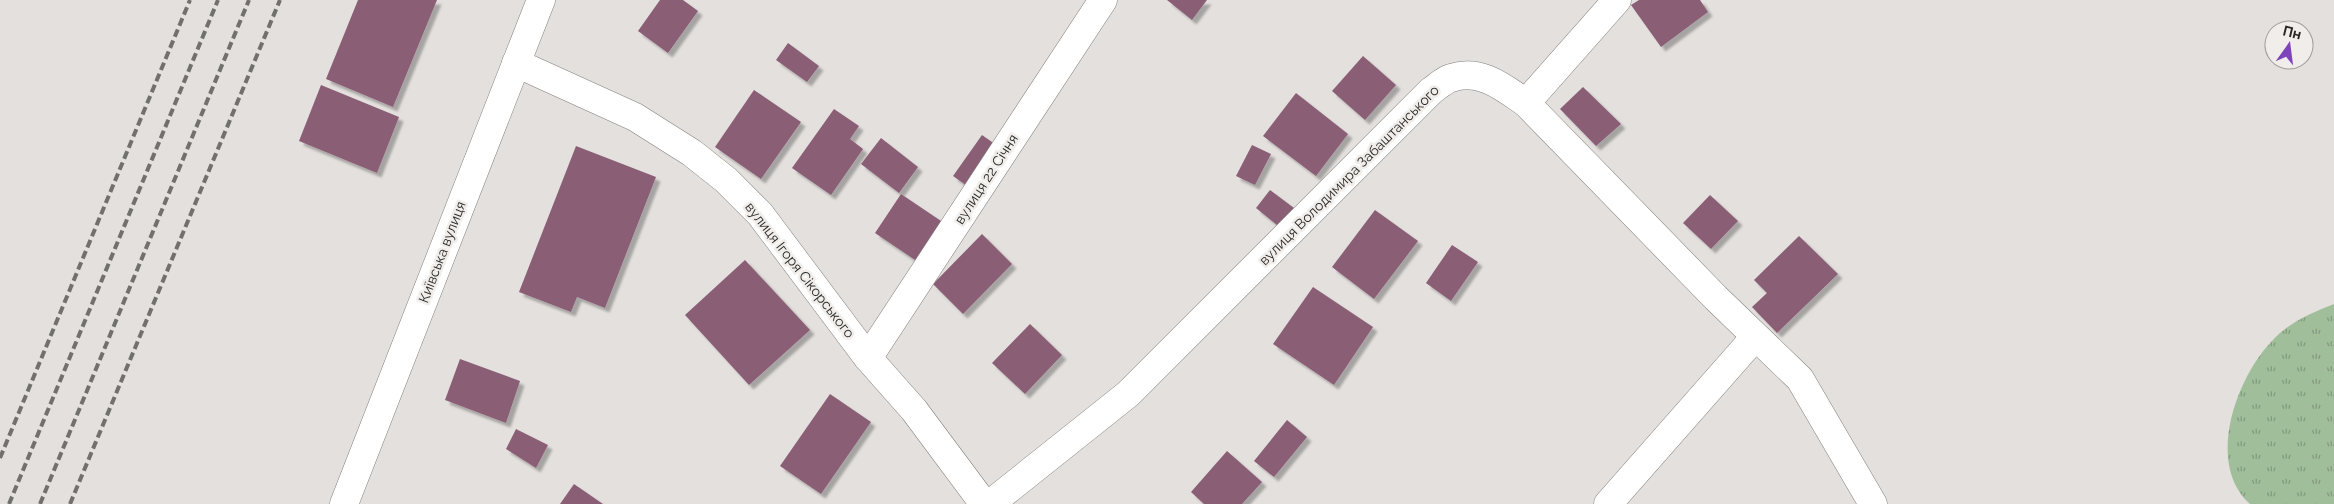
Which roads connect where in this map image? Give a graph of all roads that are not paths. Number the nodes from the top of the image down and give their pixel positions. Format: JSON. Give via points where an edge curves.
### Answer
{"nodes":[{"id":1,"x":541,"y":0,"type":"edge"},
{"id":2,"x":1103,"y":0,"type":"edge"},
{"id":3,"x":1617,"y":0,"type":"edge"},
{"id":4,"x":516,"y":63,"type":"junction"},
{"id":5,"x":1526,"y":103,"type":"junction"},
{"id":6,"x":1756,"y":337,"type":"junction"},
{"id":7,"x":868,"y":358,"type":"junction"},
{"id":8,"x":344,"y":504,"type":"edge"},
{"id":9,"x":984,"y":504,"type":"edge"},
{"id":10,"x":990,"y":504,"type":"edge"},
{"id":11,"x":1608,"y":504,"type":"edge"},
{"id":12,"x":1872,"y":504,"type":"edge"}],
"edges":[{"from":1,"to":4,"type":"street","name":"Київська вулиця"},
{"from":2,"to":7,"type":"street","name":"вулиця 22 Січня"},
{"from":3,"to":5,"type":"street"},
{"from":4,"to":7,"type":"street","name":"вулиця Ігоря Сікорського","via":[[635,118],[692,153],[726,180],[760,214]]},
{"from":4,"to":8,"type":"street","name":"Київська вулиця"},
{"from":5,"to":6,"type":"street","name":"вулиця Володимира Забаштанського"},
{"from":5,"to":10,"type":"street","name":"вулиця Володимира Забаштанського","via":[[1496,82],[1472,74],[1449,78],[1431,91],[1128,394]]},
{"from":6,"to":11,"type":"street"},
{"from":6,"to":12,"type":"street","name":"вулиця Володимира Забаштанського","via":[[1800,379]]},
{"from":7,"to":9,"type":"street","name":"вулиця Ігоря Сікорського","via":[[914,410]]}]}
